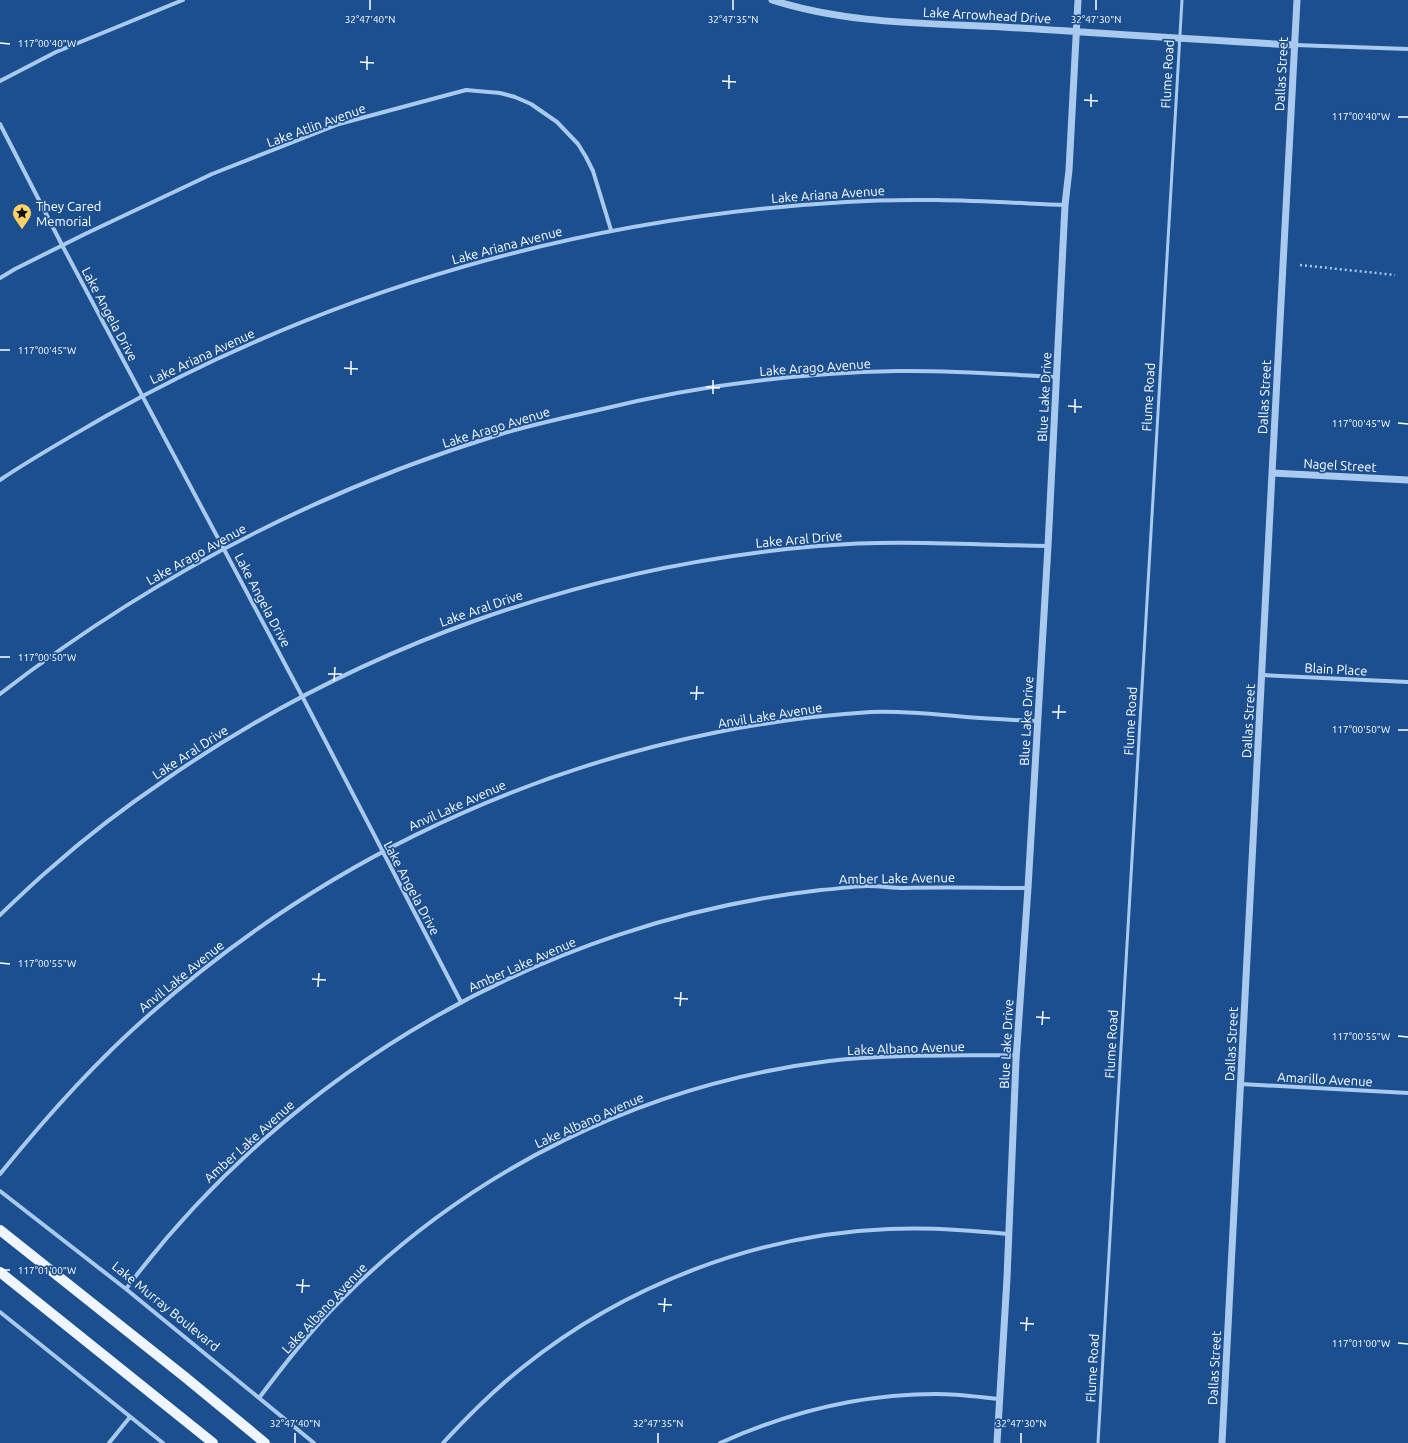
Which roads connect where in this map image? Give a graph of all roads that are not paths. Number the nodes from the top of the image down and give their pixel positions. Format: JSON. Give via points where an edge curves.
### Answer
{"nodes":[{"id":1,"x":183,"y":0,"type":"edge"},
{"id":2,"x":772,"y":0,"type":"edge"},
{"id":3,"x":1078,"y":0,"type":"edge"},
{"id":4,"x":1182,"y":0,"type":"edge"},
{"id":5,"x":1298,"y":0,"type":"edge"},
{"id":6,"x":1076,"y":32,"type":"junction"},
{"id":7,"x":1179,"y":39,"type":"junction"},
{"id":8,"x":1295,"y":45,"type":"junction"},
{"id":9,"x":1408,"y":50,"type":"edge"},
{"id":10,"x":0,"y":80,"type":"edge"},
{"id":11,"x":0,"y":124,"type":"edge"},
{"id":12,"x":1065,"y":205,"type":"junction"},
{"id":13,"x":611,"y":230,"type":"junction"},
{"id":14,"x":62,"y":245,"type":"junction"},
{"id":15,"x":0,"y":278,"type":"edge"},
{"id":16,"x":1056,"y":377,"type":"junction"},
{"id":17,"x":143,"y":396,"type":"junction"},
{"id":18,"x":1272,"y":473,"type":"junction"},
{"id":19,"x":0,"y":480,"type":"edge"},
{"id":20,"x":1408,"y":480,"type":"edge"},
{"id":21,"x":1048,"y":546,"type":"junction"},
{"id":22,"x":223,"y":548,"type":"junction"},
{"id":23,"x":1262,"y":675,"type":"junction"},
{"id":24,"x":1408,"y":682,"type":"edge"},
{"id":25,"x":0,"y":694,"type":"edge"},
{"id":26,"x":302,"y":696,"type":"junction"},
{"id":27,"x":1037,"y":721,"type":"junction"},
{"id":28,"x":382,"y":851,"type":"junction"},
{"id":29,"x":1028,"y":888,"type":"junction"},
{"id":30,"x":0,"y":914,"type":"edge"},
{"id":31,"x":461,"y":1002,"type":"junction"},
{"id":32,"x":1017,"y":1055,"type":"junction"},
{"id":33,"x":1240,"y":1084,"type":"junction"},
{"id":34,"x":1408,"y":1093,"type":"edge"},
{"id":35,"x":0,"y":1174,"type":"edge"},
{"id":36,"x":0,"y":1191,"type":"edge"},
{"id":37,"x":0,"y":1230,"type":"edge"},
{"id":38,"x":1008,"y":1234,"type":"junction"},
{"id":39,"x":0,"y":1272,"type":"edge"},
{"id":40,"x":126,"y":1289,"type":"junction"},
{"id":41,"x":0,"y":1312,"type":"edge"},
{"id":42,"x":259,"y":1398,"type":"junction"},
{"id":43,"x":1001,"y":1399,"type":"junction"},
{"id":44,"x":130,"y":1418,"type":"junction"},
{"id":45,"x":109,"y":1443,"type":"edge"},
{"id":46,"x":162,"y":1443,"type":"edge"},
{"id":47,"x":213,"y":1443,"type":"edge"},
{"id":48,"x":265,"y":1443,"type":"edge"},
{"id":49,"x":314,"y":1443,"type":"edge"},
{"id":50,"x":442,"y":1443,"type":"edge"},
{"id":51,"x":720,"y":1443,"type":"edge"},
{"id":52,"x":997,"y":1443,"type":"edge"},
{"id":53,"x":1098,"y":1443,"type":"edge"},
{"id":54,"x":1222,"y":1443,"type":"edge"}],
"edges":[{"from":1,"to":10,"type":"street","via":[[56,52]]},
{"from":2,"to":6,"type":"street","name":"Lake Arrowhead Drive","via":[[834,16],[883,22]]},
{"from":3,"to":6,"type":"street","name":"Blue Lake Drive"},
{"from":4,"to":7,"type":"lane","name":"Flume Road"},
{"from":5,"to":8,"type":"street","name":"Dallas Street"},
{"from":6,"to":7,"type":"street","name":"Lake Arrowhead Drive"},
{"from":6,"to":12,"type":"street","name":"Blue Lake Drive"},
{"from":7,"to":8,"type":"street","name":"Lake Arrowhead Drive"},
{"from":7,"to":53,"type":"lane","name":"Flume Road"},
{"from":8,"to":9,"type":"street"},
{"from":8,"to":18,"type":"street","name":"Dallas Street"},
{"from":11,"to":14,"type":"street","name":"Lake Angela Drive"},
{"from":12,"to":13,"type":"street","name":"Lake Ariana Avenue","via":[[909,199],[849,201],[729,212]]},
{"from":12,"to":16,"type":"street","name":"Blue Lake Drive"},
{"from":13,"to":14,"type":"street","name":"Lake Atlin Avenue","via":[[593,171],[578,144],[557,122],[531,104],[516,98],[500,93],[466,90],[340,124],[313,134],[184,186]]},
{"from":13,"to":17,"type":"street","name":"Lake Ariana Avenue","via":[[490,259],[357,300],[255,342]]},
{"from":14,"to":15,"type":"street","name":"Lake Atlin Avenue"},
{"from":14,"to":17,"type":"street","name":"Lake Angela Drive"},
{"from":16,"to":21,"type":"street","name":"Blue Lake Drive"},
{"from":16,"to":22,"type":"street","name":"Lake Arago Avenue","via":[[897,371],[735,384],[664,395],[503,433],[438,455],[317,503]]},
{"from":17,"to":19,"type":"street","name":"Lake Ariana Avenue"},
{"from":17,"to":22,"type":"street","name":"Lake Angela Drive"},
{"from":18,"to":20,"type":"street","name":"Nagel Street"},
{"from":18,"to":23,"type":"street","name":"Dallas Street"},
{"from":21,"to":26,"type":"street","name":"Lake Aral Drive","via":[[876,542],[821,545],[713,558],[660,568],[554,594],[451,628],[382,656]]},
{"from":21,"to":27,"type":"street","name":"Blue Lake Drive"},
{"from":22,"to":25,"type":"street","name":"Lake Arago Avenue","via":[[121,608],[71,641]]},
{"from":22,"to":26,"type":"street","name":"Lake Angela Drive"},
{"from":23,"to":24,"type":"street","name":"Blain Place"},
{"from":23,"to":33,"type":"street","name":"Dallas Street"},
{"from":26,"to":28,"type":"street","name":"Lake Angela Drive"},
{"from":26,"to":30,"type":"street","name":"Lake Aral Drive","via":[[210,749],[122,810],[48,870]]},
{"from":27,"to":28,"type":"street","name":"Anvil Lake Avenue","via":[[894,711],[870,712],[778,722],[685,739],[583,766],[522,788],[436,824]]},
{"from":27,"to":29,"type":"street","name":"Blue Lake Drive"},
{"from":28,"to":31,"type":"street","name":"Lake Angela Drive"},
{"from":28,"to":35,"type":"street","name":"Anvil Lake Avenue","via":[[278,914],[172,994],[85,1076],[42,1122]]},
{"from":29,"to":31,"type":"street","name":"Amber Lake Avenue","via":[[867,886],[790,894],[729,905],[684,915],[595,943],[552,959]]},
{"from":29,"to":32,"type":"street","name":"Blue Lake Drive"},
{"from":31,"to":40,"type":"street","name":"Amber Lake Avenue","via":[[400,1037],[347,1072],[273,1130],[205,1195]]},
{"from":32,"to":38,"type":"street","name":"Blue Lake Drive"},
{"from":32,"to":42,"type":"street","name":"Lake Albano Avenue","via":[[873,1057],[787,1067],[681,1093],[579,1132],[493,1179],[402,1244],[370,1272],[311,1332]]},
{"from":33,"to":34,"type":"street","name":"Amarillo Avenue"},
{"from":33,"to":54,"type":"street","name":"Dallas Street"},
{"from":36,"to":40,"type":"street","name":"Lake Murray Boulevard"},
{"from":37,"to":48,"type":"main road"},
{"from":38,"to":43,"type":"street","name":"Blue Lake Drive"},
{"from":38,"to":50,"type":"street","via":[[928,1228],[848,1232],[769,1246],[692,1270],[620,1303],[555,1344],[494,1391]]},
{"from":39,"to":47,"type":"main road"},
{"from":40,"to":42,"type":"street","name":"Lake Murray Boulevard"},
{"from":41,"to":44,"type":"street"},
{"from":42,"to":49,"type":"street","name":"Lake Murray Boulevard"},
{"from":43,"to":51,"type":"street","via":[[936,1394],[847,1402],[778,1419]]},
{"from":43,"to":52,"type":"street","name":"Blue Lake Drive"},
{"from":44,"to":45,"type":"street"},
{"from":44,"to":46,"type":"street"}]}
